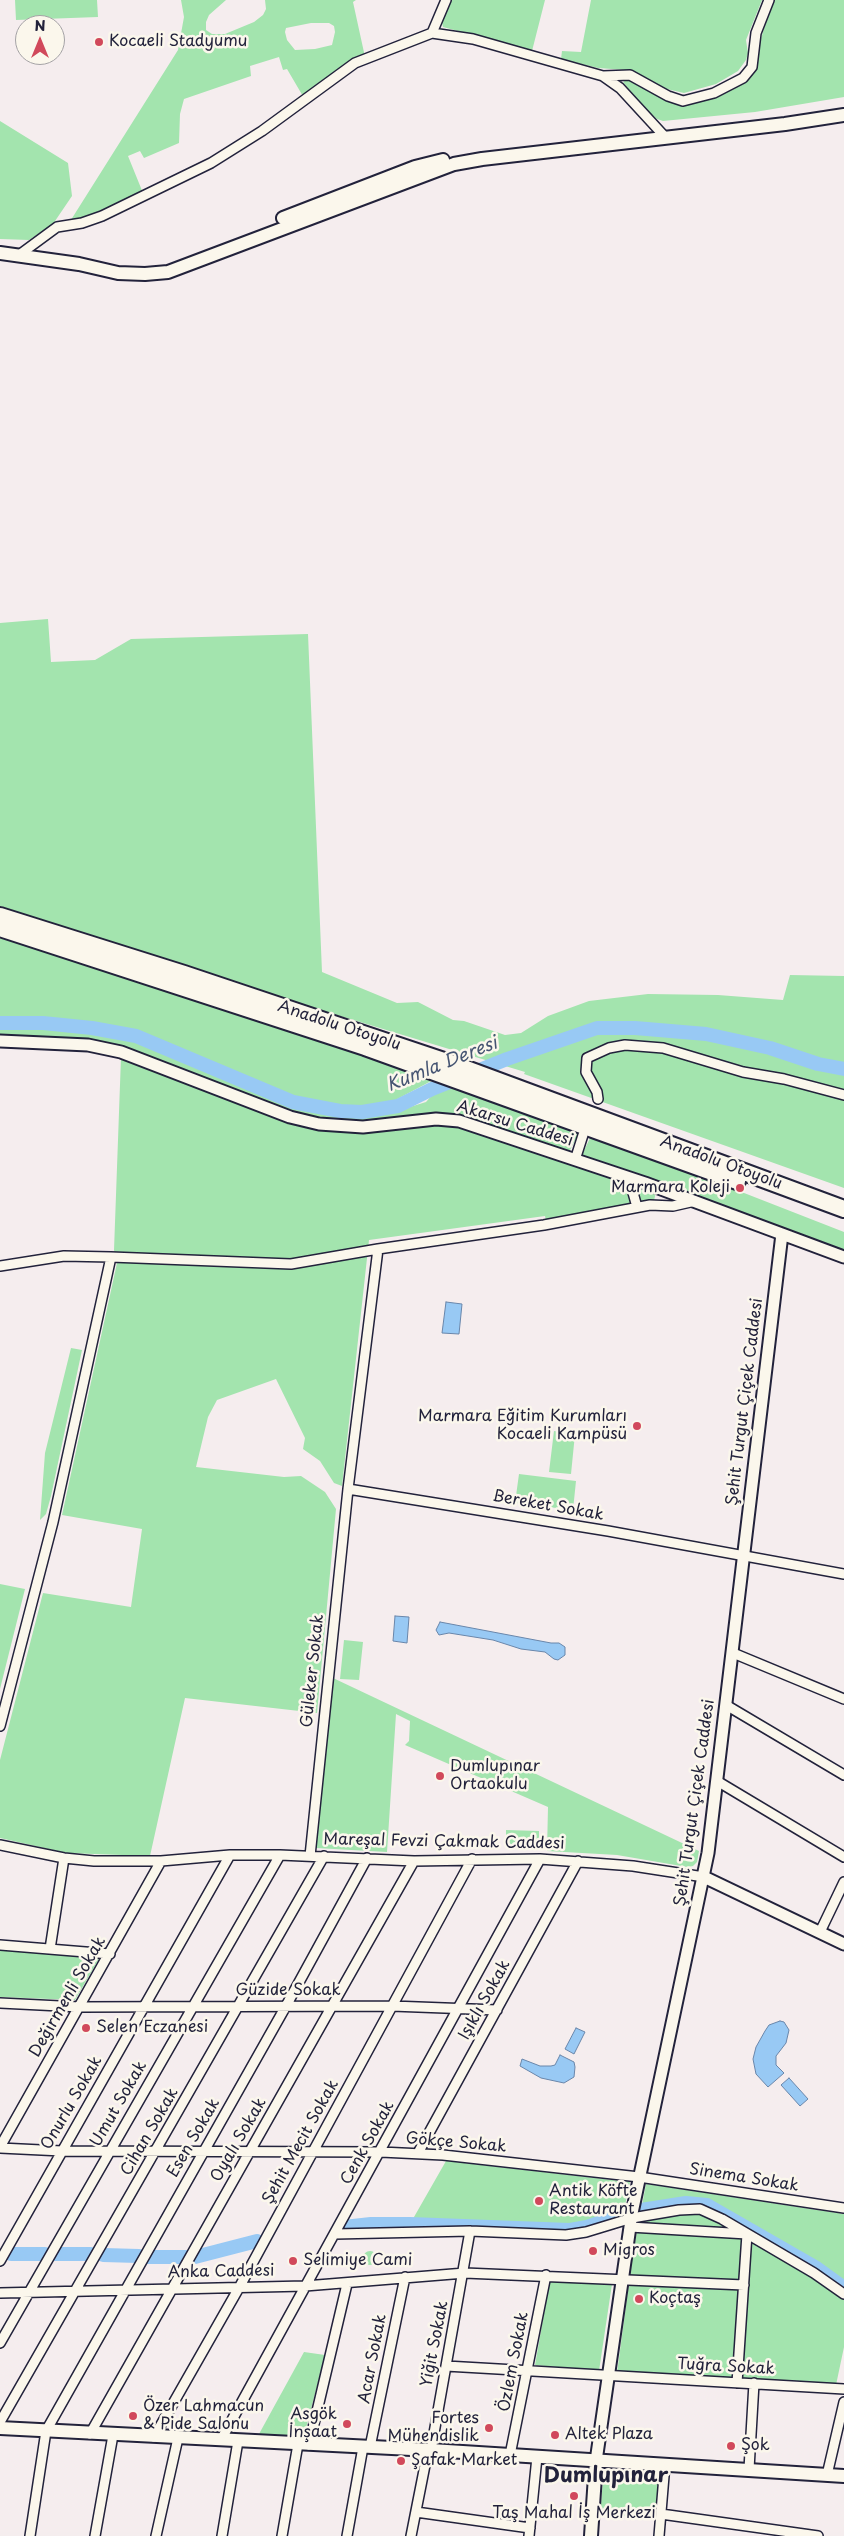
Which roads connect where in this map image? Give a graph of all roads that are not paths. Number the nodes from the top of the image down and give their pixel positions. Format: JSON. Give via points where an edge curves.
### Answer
{"nodes":[{"id":1,"x":446,"y":0,"type":"edge"},
{"id":2,"x":769,"y":0,"type":"edge"},
{"id":3,"x":432,"y":33,"type":"junction"},
{"id":4,"x":603,"y":76,"type":"junction"},
{"id":5,"x":844,"y":108,"type":"edge"},
{"id":6,"x":844,"y":115,"type":"edge"},
{"id":7,"x":664,"y":135,"type":"junction"},
{"id":8,"x":0,"y":247,"type":"edge"},
{"id":9,"x":22,"y":252,"type":"junction"},
{"id":10,"x":0,"y":253,"type":"edge"},
{"id":11,"x":0,"y":916,"type":"edge"},
{"id":12,"x":0,"y":928,"type":"edge"},
{"id":13,"x":0,"y":1041,"type":"edge"},
{"id":14,"x":844,"y":1095,"type":"edge"},
{"id":15,"x":598,"y":1099,"type":"dead end"},
{"id":16,"x":638,"y":1132,"type":"junction"},
{"id":17,"x":583,"y":1135,"type":"dead end"},
{"id":18,"x":575,"y":1160,"type":"junction"},
{"id":19,"x":620,"y":1174,"type":"junction"},
{"id":20,"x":844,"y":1197,"type":"edge"},
{"id":21,"x":696,"y":1201,"type":"junction"},
{"id":22,"x":637,"y":1207,"type":"junction"},
{"id":23,"x":844,"y":1209,"type":"edge"},
{"id":24,"x":844,"y":1221,"type":"edge"},
{"id":25,"x":782,"y":1234,"type":"junction"},
{"id":26,"x":378,"y":1248,"type":"junction"},
{"id":27,"x":111,"y":1257,"type":"junction"},
{"id":28,"x":844,"y":1258,"type":"edge"},
{"id":29,"x":0,"y":1266,"type":"edge"},
{"id":30,"x":348,"y":1489,"type":"junction"},
{"id":31,"x":743,"y":1557,"type":"junction"},
{"id":32,"x":844,"y":1574,"type":"edge"},
{"id":33,"x":733,"y":1653,"type":"junction"},
{"id":34,"x":844,"y":1698,"type":"edge"},
{"id":35,"x":726,"y":1705,"type":"junction"},
{"id":36,"x":0,"y":1726,"type":"edge"},
{"id":37,"x":844,"y":1775,"type":"edge"},
{"id":38,"x":717,"y":1781,"type":"junction"},
{"id":39,"x":0,"y":1845,"type":"edge"},
{"id":40,"x":280,"y":1855,"type":"junction"},
{"id":41,"x":230,"y":1856,"type":"junction"},
{"id":42,"x":310,"y":1856,"type":"junction"},
{"id":43,"x":324,"y":1856,"type":"junction"},
{"id":44,"x":844,"y":1857,"type":"edge"},
{"id":45,"x":64,"y":1858,"type":"junction"},
{"id":46,"x":367,"y":1858,"type":"junction"},
{"id":47,"x":472,"y":1859,"type":"junction"},
{"id":48,"x":540,"y":1859,"type":"junction"},
{"id":49,"x":161,"y":1861,"type":"junction"},
{"id":50,"x":414,"y":1861,"type":"junction"},
{"id":51,"x":578,"y":1861,"type":"junction"},
{"id":52,"x":704,"y":1877,"type":"junction"},
{"id":53,"x":844,"y":1882,"type":"edge"},
{"id":54,"x":820,"y":1932,"type":"junction"},
{"id":55,"x":844,"y":1944,"type":"edge"},
{"id":56,"x":0,"y":1945,"type":"edge"},
{"id":57,"x":50,"y":1949,"type":"junction"},
{"id":58,"x":110,"y":1954,"type":"junction"},
{"id":59,"x":0,"y":2003,"type":"edge"},
{"id":60,"x":144,"y":2006,"type":"junction"},
{"id":61,"x":193,"y":2006,"type":"junction"},
{"id":62,"x":240,"y":2006,"type":"junction"},
{"id":63,"x":286,"y":2006,"type":"junction"},
{"id":64,"x":332,"y":2006,"type":"junction"},
{"id":65,"x":392,"y":2006,"type":"junction"},
{"id":66,"x":80,"y":2007,"type":"junction"},
{"id":67,"x":460,"y":2008,"type":"junction"},
{"id":68,"x":497,"y":2010,"type":"junction"},
{"id":69,"x":1,"y":2144,"type":"edge"},
{"id":70,"x":109,"y":2150,"type":"junction"},
{"id":71,"x":157,"y":2150,"type":"junction"},
{"id":72,"x":204,"y":2150,"type":"junction"},
{"id":73,"x":252,"y":2150,"type":"junction"},
{"id":74,"x":62,"y":2151,"type":"junction"},
{"id":75,"x":314,"y":2151,"type":"junction"},
{"id":76,"x":381,"y":2152,"type":"junction"},
{"id":77,"x":418,"y":2153,"type":"junction"},
{"id":78,"x":639,"y":2177,"type":"junction"},
{"id":79,"x":844,"y":2208,"type":"edge"},
{"id":80,"x":631,"y":2222,"type":"junction"},
{"id":81,"x":470,"y":2231,"type":"junction"},
{"id":82,"x":335,"y":2234,"type":"junction"},
{"id":83,"x":747,"y":2234,"type":"junction"},
{"id":84,"x":0,"y":2261,"type":"edge"},
{"id":85,"x":464,"y":2273,"type":"junction"},
{"id":86,"x":546,"y":2275,"type":"junction"},
{"id":87,"x":404,"y":2277,"type":"junction"},
{"id":88,"x":622,"y":2279,"type":"junction"},
{"id":89,"x":347,"y":2284,"type":"junction"},
{"id":90,"x":744,"y":2285,"type":"junction"},
{"id":91,"x":240,"y":2286,"type":"junction"},
{"id":92,"x":305,"y":2286,"type":"junction"},
{"id":93,"x":173,"y":2287,"type":"junction"},
{"id":94,"x":124,"y":2289,"type":"junction"},
{"id":95,"x":77,"y":2290,"type":"junction"},
{"id":96,"x":28,"y":2292,"type":"junction"},
{"id":97,"x":0,"y":2293,"type":"edge"},
{"id":98,"x":844,"y":2294,"type":"edge"},
{"id":99,"x":0,"y":2342,"type":"edge"},
{"id":100,"x":446,"y":2366,"type":"junction"},
{"id":101,"x":527,"y":2372,"type":"junction"},
{"id":102,"x":607,"y":2377,"type":"junction"},
{"id":103,"x":737,"y":2383,"type":"junction"},
{"id":104,"x":754,"y":2383,"type":"junction"},
{"id":105,"x":844,"y":2389,"type":"edge"},
{"id":106,"x":844,"y":2402,"type":"edge"},
{"id":107,"x":0,"y":2422,"type":"edge"},
{"id":108,"x":0,"y":2428,"type":"edge"},
{"id":109,"x":46,"y":2431,"type":"junction"},
{"id":110,"x":90,"y":2434,"type":"junction"},
{"id":111,"x":113,"y":2435,"type":"junction"},
{"id":112,"x":154,"y":2437,"type":"junction"},
{"id":113,"x":178,"y":2438,"type":"junction"},
{"id":114,"x":221,"y":2440,"type":"junction"},
{"id":115,"x":238,"y":2441,"type":"junction"},
{"id":116,"x":304,"y":2445,"type":"junction"},
{"id":117,"x":367,"y":2447,"type":"junction"},
{"id":118,"x":430,"y":2450,"type":"junction"},
{"id":119,"x":510,"y":2455,"type":"junction"},
{"id":120,"x":537,"y":2457,"type":"junction"},
{"id":121,"x":596,"y":2461,"type":"junction"},
{"id":122,"x":665,"y":2464,"type":"junction"},
{"id":123,"x":749,"y":2469,"type":"junction"},
{"id":124,"x":827,"y":2475,"type":"junction"},
{"id":125,"x":844,"y":2476,"type":"edge"},
{"id":126,"x":416,"y":2512,"type":"junction"},
{"id":127,"x":661,"y":2514,"type":"junction"},
{"id":128,"x":529,"y":2532,"type":"edge"},
{"id":129,"x":30,"y":2536,"type":"edge"},
{"id":130,"x":94,"y":2536,"type":"edge"},
{"id":131,"x":156,"y":2536,"type":"edge"},
{"id":132,"x":222,"y":2536,"type":"edge"},
{"id":133,"x":282,"y":2536,"type":"edge"},
{"id":134,"x":346,"y":2536,"type":"edge"},
{"id":135,"x":412,"y":2536,"type":"edge"},
{"id":136,"x":591,"y":2536,"type":"edge"},
{"id":137,"x":659,"y":2536,"type":"edge"},
{"id":138,"x":818,"y":2536,"type":"edge"}],
"edges":[{"from":1,"to":3,"type":"street"},
{"from":2,"to":4,"type":"street","via":[[756,33],[752,67],[743,78],[714,93],[684,100],[668,96],[630,75]]},
{"from":3,"to":4,"type":"street","via":[[474,38]]},
{"from":3,"to":9,"type":"street","via":[[356,63],[262,131],[203,167],[102,216],[58,227]]},
{"from":4,"to":7,"type":"street","via":[[620,88]]},
{"from":5,"to":7,"type":"main road"},
{"from":6,"to":7,"type":"main road"},
{"from":7,"to":9,"type":"main road","via":[[483,151],[416,167],[172,262],[148,267],[126,268]]},
{"from":8,"to":9,"type":"main road"},
{"from":9,"to":10,"type":"main road"},
{"from":11,"to":16,"type":"highway","name":"Anadolu Otoyolu","via":[[450,1063]]},
{"from":12,"to":24,"type":"highway","name":"Anadolu Otoyolu","via":[[492,1092]]},
{"from":13,"to":18,"type":"street","name":"Akarsu Caddesi","via":[[88,1045],[121,1052],[290,1117],[319,1124],[370,1126],[448,1119]]},
{"from":14,"to":15,"type":"street","via":[[662,1048],[625,1045],[587,1058],[586,1072]]},
{"from":16,"to":20,"type":"highway"},
{"from":16,"to":23,"type":"highway","name":"Anadolu Otoyolu"},
{"from":17,"to":18,"type":"street"},
{"from":18,"to":19,"type":"street","name":"Akarsu Caddesi"},
{"from":19,"to":21,"type":"street","name":"Akarsu Caddesi"},
{"from":19,"to":22,"type":"street","via":[[630,1182]]},
{"from":21,"to":22,"type":"street","via":[[674,1206]]},
{"from":21,"to":25,"type":"street","name":"Akarsu Caddesi"},
{"from":22,"to":26,"type":"street","via":[[544,1225]]},
{"from":25,"to":28,"type":"street","name":"Akarsu Caddesi"},
{"from":25,"to":31,"type":"street","name":"Şehit Turgut Çiçek Caddesi"},
{"from":26,"to":27,"type":"street","via":[[290,1264]]},
{"from":26,"to":30,"type":"street","name":"Güleker Sokak"},
{"from":27,"to":29,"type":"street","via":[[64,1256]]},
{"from":27,"to":36,"type":"street","via":[[53,1522]]},
{"from":30,"to":31,"type":"street","name":"Bereket Sokak","via":[[608,1531]]},
{"from":30,"to":42,"type":"street","name":"Güleker Sokak"},
{"from":31,"to":32,"type":"street","name":"Bereket Sokak"},
{"from":31,"to":33,"type":"street","name":"Şehit Turgut Çiçek Caddesi"},
{"from":33,"to":34,"type":"street"},
{"from":33,"to":35,"type":"street","name":"Şehit Turgut Çiçek Caddesi"},
{"from":35,"to":37,"type":"street"},
{"from":35,"to":38,"type":"street","name":"Şehit Turgut Çiçek Caddesi"},
{"from":38,"to":44,"type":"street"},
{"from":38,"to":52,"type":"street","name":"Şehit Turgut Çiçek Caddesi"},
{"from":39,"to":45,"type":"street","name":"Mareşal Fevzi Çakmak Caddesi"},
{"from":40,"to":41,"type":"street","name":"Mareşal Fevzi Çakmak Caddesi"},
{"from":40,"to":42,"type":"street","name":"Mareşal Fevzi Çakmak Caddesi"},
{"from":40,"to":61,"type":"street","name":"Umut Sokak"},
{"from":41,"to":49,"type":"street","name":"Mareşal Fevzi Çakmak Caddesi"},
{"from":41,"to":60,"type":"street","name":"Onurlu Sokak"},
{"from":42,"to":43,"type":"street","name":"Mareşal Fevzi Çakmak Caddesi"},
{"from":43,"to":46,"type":"street","name":"Mareşal Fevzi Çakmak Caddesi"},
{"from":43,"to":62,"type":"street","name":"Cihan Sokak"},
{"from":45,"to":49,"type":"street","name":"Mareşal Fevzi Çakmak Caddesi"},
{"from":45,"to":57,"type":"street"},
{"from":46,"to":50,"type":"street","name":"Mareşal Fevzi Çakmak Caddesi"},
{"from":46,"to":63,"type":"street","name":"Esen Sokak"},
{"from":47,"to":48,"type":"street","name":"Mareşal Fevzi Çakmak Caddesi"},
{"from":47,"to":50,"type":"street","name":"Mareşal Fevzi Çakmak Caddesi"},
{"from":47,"to":65,"type":"street","name":"Şehit Mecit Sokak"},
{"from":48,"to":51,"type":"street","name":"Mareşal Fevzi Çakmak Caddesi"},
{"from":48,"to":67,"type":"street","name":"Cenk Sokak"},
{"from":49,"to":58,"type":"street","name":"Değirmenli Sokak"},
{"from":50,"to":64,"type":"street","name":"Oyalı Sokak"},
{"from":51,"to":52,"type":"street","name":"Mareşal Fevzi Çakmak Caddesi"},
{"from":51,"to":68,"type":"street","name":"Işıklı Sokak"},
{"from":52,"to":54,"type":"street","name":"Mareşal Fevzi Çakmak Caddesi"},
{"from":52,"to":78,"type":"street","name":"Şehit Turgut Çiçek Caddesi"},
{"from":53,"to":54,"type":"street"},
{"from":54,"to":55,"type":"street","name":"Mareşal Fevzi Çakmak Caddesi"},
{"from":56,"to":57,"type":"street"},
{"from":57,"to":58,"type":"street"},
{"from":58,"to":66,"type":"street","name":"Değirmenli Sokak"},
{"from":59,"to":66,"type":"street","name":"Güzide Sokak"},
{"from":60,"to":61,"type":"street","name":"Güzide Sokak"},
{"from":60,"to":66,"type":"street","name":"Güzide Sokak"},
{"from":60,"to":74,"type":"street","name":"Onurlu Sokak"},
{"from":61,"to":62,"type":"street","name":"Güzide Sokak"},
{"from":61,"to":70,"type":"street","name":"Umut Sokak"},
{"from":62,"to":63,"type":"street","name":"Güzide Sokak"},
{"from":62,"to":71,"type":"street","name":"Cihan Sokak"},
{"from":63,"to":64,"type":"street","name":"Güzide Sokak"},
{"from":63,"to":72,"type":"street","name":"Esen Sokak"},
{"from":64,"to":65,"type":"street","name":"Güzide Sokak"},
{"from":64,"to":73,"type":"street","name":"Oyalı Sokak"},
{"from":65,"to":67,"type":"street","name":"Güzide Sokak"},
{"from":65,"to":75,"type":"street","name":"Şehit Mecit Sokak"},
{"from":66,"to":69,"type":"street","name":"Değirmenli Sokak"},
{"from":67,"to":68,"type":"street","name":"Güzide Sokak"},
{"from":67,"to":76,"type":"street","name":"Cenk Sokak"},
{"from":68,"to":77,"type":"street","name":"Işıklı Sokak"},
{"from":69,"to":74,"type":"street","name":"Gökçe Sokak"},
{"from":70,"to":71,"type":"street","name":"Gökçe Sokak"},
{"from":70,"to":74,"type":"street","name":"Gökçe Sokak"},
{"from":70,"to":96,"type":"street","name":"Umut Sokak"},
{"from":71,"to":72,"type":"street","name":"Gökçe Sokak"},
{"from":71,"to":95,"type":"street","name":"Cihan Sokak"},
{"from":72,"to":73,"type":"street","name":"Gökçe Sokak"},
{"from":72,"to":94,"type":"street","name":"Esen Sokak"},
{"from":73,"to":75,"type":"street","name":"Gökçe Sokak"},
{"from":73,"to":93,"type":"street","name":"Oyalı Sokak"},
{"from":74,"to":84,"type":"street","name":"Onurlu Sokak"},
{"from":75,"to":76,"type":"street","name":"Gökçe Sokak"},
{"from":75,"to":91,"type":"street","name":"Şehit Mecit Sokak"},
{"from":76,"to":77,"type":"street","name":"Gökçe Sokak"},
{"from":76,"to":82,"type":"street","name":"Cenk Sokak"},
{"from":77,"to":78,"type":"street","name":"Gökçe Sokak"},
{"from":78,"to":79,"type":"street","name":"Sinema Sokak"},
{"from":78,"to":80,"type":"street","name":"Şehit Turgut Çiçek Caddesi"},
{"from":80,"to":81,"type":"street","via":[[576,2234]]},
{"from":80,"to":83,"type":"street"},
{"from":80,"to":83,"type":"street","via":[[679,2210],[700,2209]]},
{"from":80,"to":88,"type":"street","name":"Şehit Turgut Çiçek Caddesi"},
{"from":81,"to":82,"type":"street"},
{"from":81,"to":85,"type":"street","name":"Yiğit Sokak"},
{"from":82,"to":92,"type":"street","name":"Cenk Sokak"},
{"from":83,"to":90,"type":"street"},
{"from":83,"to":98,"type":"street"},
{"from":85,"to":86,"type":"street","name":"Anka Caddesi"},
{"from":85,"to":87,"type":"street","name":"Anka Caddesi"},
{"from":85,"to":100,"type":"street","name":"Yiğit Sokak"},
{"from":86,"to":88,"type":"street","name":"Anka Caddesi"},
{"from":86,"to":101,"type":"street","name":"Özlem Sokak"},
{"from":87,"to":89,"type":"street","name":"Anka Caddesi"},
{"from":87,"to":117,"type":"street","name":"Acar Sokak"},
{"from":88,"to":90,"type":"street","name":"Anka Caddesi"},
{"from":88,"to":102,"type":"street","name":"Şehit Turgut Çiçek Caddesi"},
{"from":89,"to":92,"type":"street","name":"Anka Caddesi"},
{"from":89,"to":116,"type":"street"},
{"from":90,"to":103,"type":"street"},
{"from":91,"to":92,"type":"street","name":"Anka Caddesi"},
{"from":91,"to":93,"type":"street","name":"Anka Caddesi"},
{"from":91,"to":112,"type":"street","name":"Şehit Mecit Sokak"},
{"from":92,"to":114,"type":"street","name":"Cenk Sokak"},
{"from":93,"to":94,"type":"street","name":"Anka Caddesi"},
{"from":93,"to":110,"type":"street","name":"Oyalı Sokak"},
{"from":94,"to":95,"type":"street","name":"Anka Caddesi"},
{"from":94,"to":109,"type":"street","name":"Esen Sokak"},
{"from":95,"to":96,"type":"street","name":"Anka Caddesi"},
{"from":95,"to":107,"type":"street","name":"Cihan Sokak"},
{"from":96,"to":97,"type":"street","name":"Anka Caddesi"},
{"from":96,"to":99,"type":"street","name":"Umut Sokak"},
{"from":100,"to":101,"type":"street","name":"Tuğra Sokak"},
{"from":100,"to":118,"type":"street","name":"Yiğit Sokak"},
{"from":101,"to":102,"type":"street","name":"Tuğra Sokak"},
{"from":101,"to":119,"type":"street","name":"Özlem Sokak"},
{"from":102,"to":103,"type":"street","name":"Tuğra Sokak"},
{"from":102,"to":121,"type":"street","name":"Şehit Turgut Çiçek Caddesi"},
{"from":103,"to":104,"type":"street","name":"Tuğra Sokak"},
{"from":104,"to":105,"type":"street","name":"Tuğra Sokak"},
{"from":104,"to":123,"type":"street"},
{"from":106,"to":124,"type":"street"},
{"from":108,"to":109,"type":"main road"},
{"from":109,"to":110,"type":"main road"},
{"from":109,"to":129,"type":"street"},
{"from":110,"to":111,"type":"main road"},
{"from":111,"to":112,"type":"main road"},
{"from":111,"to":130,"type":"street"},
{"from":112,"to":113,"type":"main road"},
{"from":113,"to":114,"type":"main road"},
{"from":113,"to":131,"type":"street"},
{"from":114,"to":115,"type":"main road"},
{"from":115,"to":116,"type":"main road"},
{"from":115,"to":132,"type":"street"},
{"from":116,"to":117,"type":"main road"},
{"from":116,"to":133,"type":"street"},
{"from":117,"to":118,"type":"main road"},
{"from":117,"to":134,"type":"street","name":"Acar Sokak"},
{"from":118,"to":119,"type":"main road"},
{"from":118,"to":126,"type":"street","name":"Yiğit Sokak"},
{"from":119,"to":120,"type":"main road"},
{"from":120,"to":121,"type":"main road"},
{"from":120,"to":128,"type":"street"},
{"from":121,"to":122,"type":"main road"},
{"from":121,"to":136,"type":"main road"},
{"from":122,"to":123,"type":"main road"},
{"from":122,"to":127,"type":"street"},
{"from":123,"to":124,"type":"main road"},
{"from":124,"to":125,"type":"main road"},
{"from":126,"to":128,"type":"street"},
{"from":126,"to":135,"type":"street","name":"Yiğit Sokak"},
{"from":127,"to":137,"type":"street"},
{"from":127,"to":138,"type":"street"}]}
